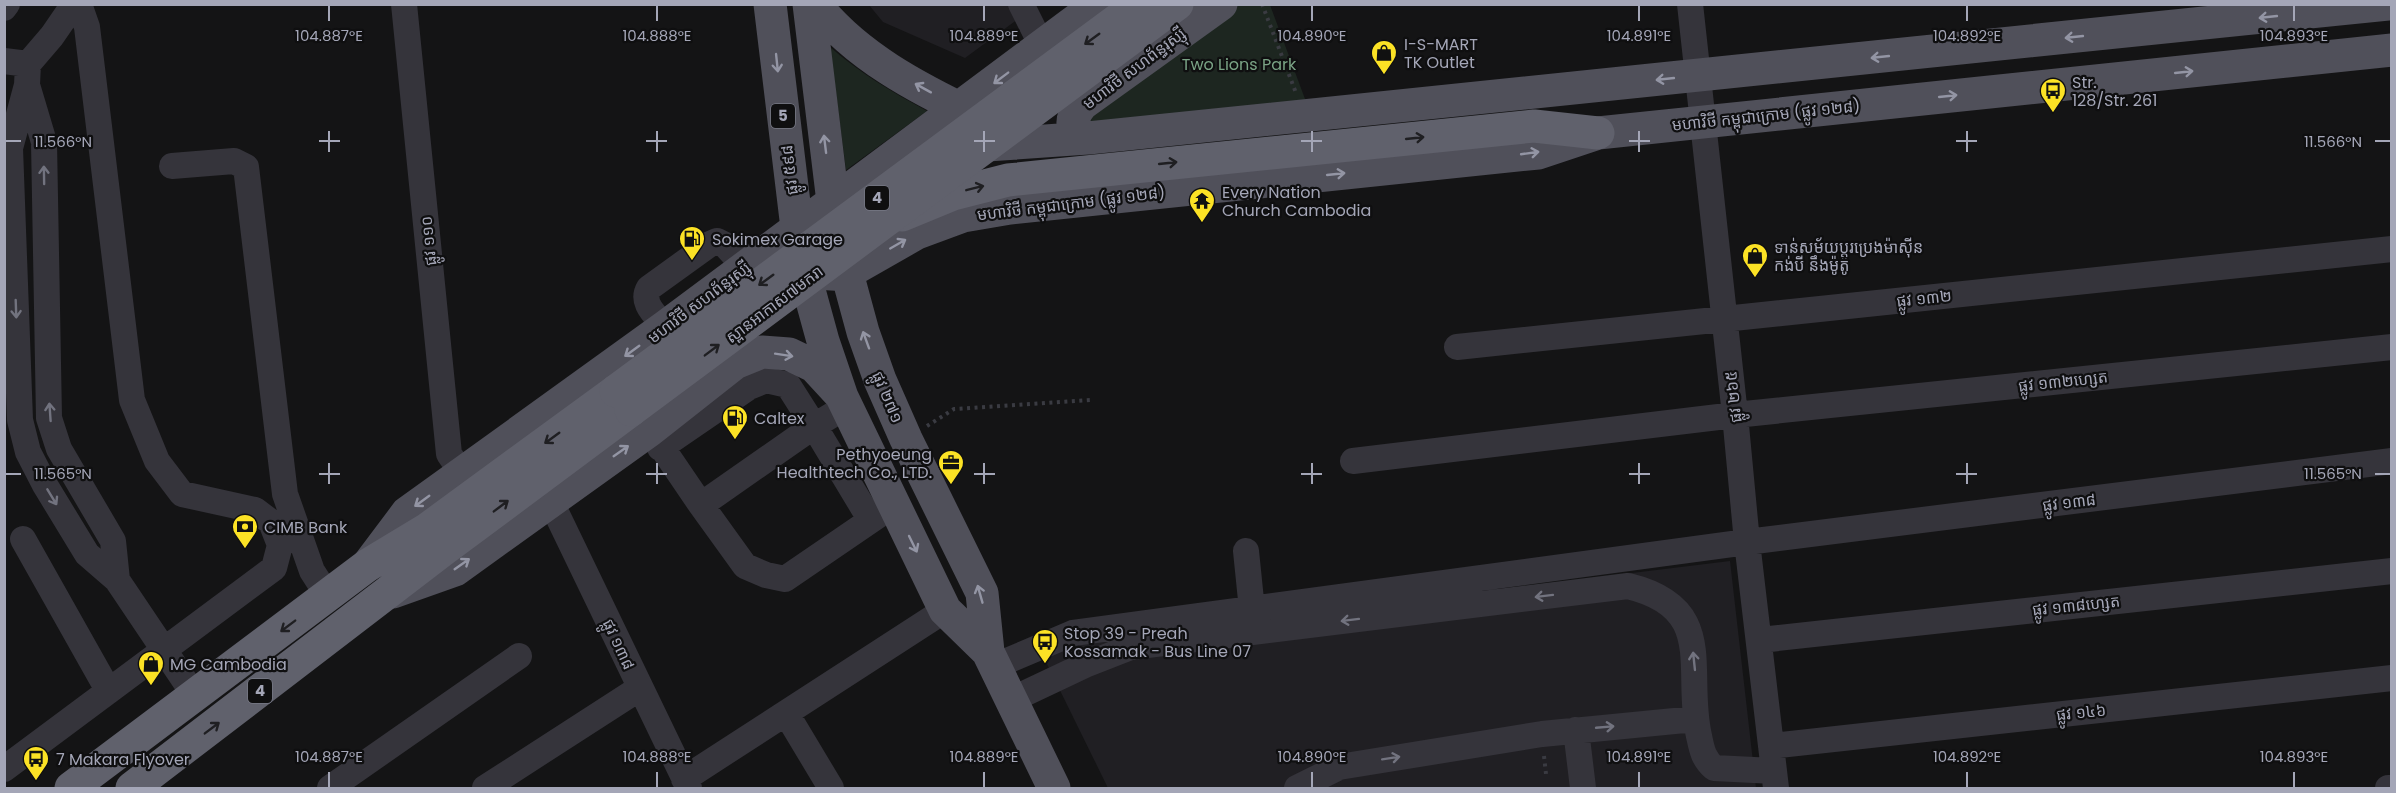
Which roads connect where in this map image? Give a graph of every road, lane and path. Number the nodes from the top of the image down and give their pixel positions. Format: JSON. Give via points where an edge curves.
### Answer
{"nodes":[{"id":1,"x":74,"y":4,"type":"edge"},
{"id":2,"x":78,"y":4,"type":"edge"},
{"id":3,"x":404,"y":4,"type":"edge"},
{"id":4,"x":770,"y":4,"type":"edge"},
{"id":5,"x":809,"y":4,"type":"edge"},
{"id":6,"x":815,"y":4,"type":"edge"},
{"id":7,"x":1021,"y":4,"type":"edge"},
{"id":8,"x":1098,"y":4,"type":"edge"},
{"id":9,"x":1139,"y":4,"type":"edge"},
{"id":10,"x":1177,"y":4,"type":"edge"},
{"id":11,"x":1221,"y":4,"type":"edge"},
{"id":12,"x":1262,"y":4,"type":"edge"},
{"id":13,"x":1690,"y":4,"type":"edge"},
{"id":14,"x":2388,"y":4,"type":"edge"},
{"id":15,"x":1047,"y":43,"type":"junction"},
{"id":16,"x":2391,"y":50,"type":"edge"},
{"id":17,"x":20,"y":70,"type":"edge"},
{"id":18,"x":1697,"y":76,"type":"junction"},
{"id":19,"x":1299,"y":101,"type":"dead end"},
{"id":20,"x":1082,"y":104,"type":"junction"},
{"id":21,"x":960,"y":108,"type":"junction"},
{"id":22,"x":1703,"y":122,"type":"junction"},
{"id":23,"x":1598,"y":133,"type":"junction"},
{"id":24,"x":1088,"y":138,"type":"junction"},
{"id":25,"x":1032,"y":142,"type":"junction"},
{"id":26,"x":172,"y":166,"type":"dead end"},
{"id":27,"x":878,"y":169,"type":"junction"},
{"id":28,"x":833,"y":202,"type":"junction"},
{"id":29,"x":45,"y":207,"type":"junction"},
{"id":30,"x":10,"y":223,"type":"edge"},
{"id":31,"x":881,"y":224,"type":"junction"},
{"id":32,"x":797,"y":228,"type":"junction"},
{"id":33,"x":2391,"y":249,"type":"edge"},
{"id":34,"x":803,"y":261,"type":"junction"},
{"id":35,"x":847,"y":273,"type":"junction"},
{"id":36,"x":1724,"y":319,"type":"junction"},
{"id":37,"x":1457,"y":347,"type":"dead end"},
{"id":38,"x":2391,"y":347,"type":"edge"},
{"id":39,"x":1090,"y":400,"type":"dead end"},
{"id":40,"x":845,"y":401,"type":"junction"},
{"id":41,"x":1735,"y":416,"type":"junction"},
{"id":42,"x":639,"y":420,"type":"junction"},
{"id":43,"x":814,"y":426,"type":"junction"},
{"id":44,"x":906,"y":439,"type":"junction"},
{"id":45,"x":1353,"y":461,"type":"dead end"},
{"id":46,"x":2391,"y":461,"type":"edge"},
{"id":47,"x":462,"y":473,"type":"junction"},
{"id":48,"x":550,"y":500,"type":"junction"},
{"id":49,"x":701,"y":506,"type":"junction"},
{"id":50,"x":882,"y":512,"type":"junction"},
{"id":51,"x":23,"y":539,"type":"dead end"},
{"id":52,"x":1747,"y":542,"type":"junction"},
{"id":53,"x":1246,"y":551,"type":"dead end"},
{"id":54,"x":368,"y":565,"type":"junction"},
{"id":55,"x":2391,"y":571,"type":"edge"},
{"id":56,"x":117,"y":580,"type":"junction"},
{"id":57,"x":389,"y":593,"type":"junction"},
{"id":58,"x":328,"y":596,"type":"junction"},
{"id":59,"x":945,"y":610,"type":"junction"},
{"id":60,"x":1252,"y":610,"type":"junction"},
{"id":61,"x":1760,"y":640,"type":"junction"},
{"id":62,"x":163,"y":650,"type":"junction"},
{"id":63,"x":519,"y":656,"type":"dead end"},
{"id":64,"x":992,"y":659,"type":"junction"},
{"id":65,"x":2391,"y":678,"type":"edge"},
{"id":66,"x":640,"y":688,"type":"junction"},
{"id":67,"x":108,"y":690,"type":"junction"},
{"id":68,"x":195,"y":696,"type":"junction"},
{"id":69,"x":1011,"y":700,"type":"junction"},
{"id":70,"x":786,"y":713,"type":"junction"},
{"id":71,"x":1695,"y":719,"type":"junction"},
{"id":72,"x":1576,"y":730,"type":"junction"},
{"id":73,"x":1774,"y":768,"type":"edge"},
{"id":74,"x":4,"y":769,"type":"edge"},
{"id":75,"x":687,"y":784,"type":"edge"},
{"id":76,"x":137,"y":787,"type":"edge"},
{"id":77,"x":71,"y":789,"type":"edge"},
{"id":78,"x":330,"y":789,"type":"edge"},
{"id":79,"x":485,"y":789,"type":"edge"},
{"id":80,"x":831,"y":789,"type":"edge"},
{"id":81,"x":1054,"y":789,"type":"edge"},
{"id":82,"x":1297,"y":789,"type":"edge"},
{"id":83,"x":1583,"y":789,"type":"edge"}],
"edges":[{"from":1,"to":17,"type":"street","via":[[52,36]]},
{"from":2,"to":62,"type":"street","via":[[87,27],[132,400],[157,461],[182,495],[255,510],[271,522],[280,545],[274,568]]},
{"from":3,"to":47,"type":"street","name":"ផ្លូវ ១១០","via":[[449,454]]},
{"from":4,"to":32,"type":"main road","name":"ផ្លូវ ៥៩៨","number":"5","one_way":true},
{"from":28,"to":5,"type":"main road","one_way":true},
{"from":21,"to":6,"type":"main road","one_way":true,"via":[[856,46],[833,27]]},
{"from":7,"to":15,"type":"street"},
{"from":8,"to":15,"type":"main road","name":"មហាវិថី សហព័ន្ធរុស្ស៊ី"},
{"from":9,"to":42,"type":"highway","name":"ស្ពានអាកាស៧មករា","number":"4","one_way":true,"bridge":true},
{"from":10,"to":31,"type":"highway","name":"ស្ពានអាកាស៧មករា","number":"4","bridge":true},
{"from":11,"to":20,"type":"main road","name":"មហាវិថី សហព័ន្ធរុស្ស៊ី"},
{"from":12,"to":19,"type":"path"},
{"from":13,"to":18,"type":"street","name":"ផ្លូវ ២៦៥"},
{"from":14,"to":18,"type":"main road","one_way":true},
{"from":15,"to":20,"type":"main road","via":[[1044,74],[1052,89],[1065,100]]},
{"from":15,"to":21,"type":"main road","name":"មហាវិថី សហព័ន្ធរុស្ស៊ី","one_way":true},
{"from":22,"to":16,"type":"main road","name":"មហាវិថី កម្ពុជាក្រោម (ផ្លូវ ១២៨)","one_way":true},
{"from":29,"to":17,"type":"street","one_way":true,"via":[[44,142]]},
{"from":17,"to":30,"type":"street","via":[[10,148]]},
{"from":18,"to":22,"type":"street","name":"ផ្លូវ ២៦៥"},
{"from":18,"to":24,"type":"main road","one_way":true},
{"from":20,"to":24,"type":"main road","name":"មហាវិថី សហព័ន្ធរុស្ស៊ី","via":[[1073,124],[1077,133]]},
{"from":21,"to":25,"type":"main road"},
{"from":21,"to":27,"type":"main road","name":"មហាវិថី សហព័ន្ធរុស្ស៊ី"},
{"from":22,"to":23,"type":"main road","name":"មហាវិថី កម្ពុជាក្រោម (ផ្លូវ ១២៨)"},
{"from":22,"to":36,"type":"street","name":"ផ្លូវ ២៦៥"},
{"from":31,"to":23,"type":"highway","one_way":true,"bridge":true,"via":[[953,194],[1008,180],[1534,126]]},
{"from":35,"to":23,"type":"main road","name":"មហាវិថី កម្ពុជាក្រោម (ផ្លូវ ១២៨)","one_way":true,"via":[[917,233],[963,216],[1538,153]]},
{"from":24,"to":25,"type":"main road"},
{"from":25,"to":27,"type":"main road","via":[[934,153]]},
{"from":26,"to":58,"type":"street","via":[[234,161],[246,167],[285,494],[312,571]]},
{"from":27,"to":28,"type":"main road","name":"មហាវិថី សហព័ន្ធរុស្ស៊ី"},
{"from":28,"to":32,"type":"main road","name":"មហាវិថី សហព័ន្ធរុស្ស៊ី"},
{"from":28,"to":35,"type":"main road","name":"ផ្លូវ ២៧១"},
{"from":29,"to":30,"type":"street"},
{"from":56,"to":29,"type":"street","one_way":true,"via":[[113,541],[59,449],[49,418]]},
{"from":30,"to":56,"type":"street","one_way":true,"via":[[20,420],[28,452],[87,554]]},
{"from":42,"to":31,"type":"highway","name":"ស្ពានអាកាស៧មករា","number":"4","one_way":true,"bridge":true},
{"from":32,"to":34,"type":"main road","name":"ផ្លូវ ២៧១"},
{"from":32,"to":47,"type":"main road","name":"មហាវិថី សហព័ន្ធរុស្ស៊ី","one_way":true},
{"from":33,"to":36,"type":"street","name":"ផ្លូវ ១៣២"},
{"from":34,"to":35,"type":"main road","via":[[823,274]]},
{"from":34,"to":40,"type":"main road","name":"ផ្លូវ ២៧១","via":[[815,316]]},
{"from":44,"to":35,"type":"main road","name":"ផ្លូវ ២៧១","one_way":true,"via":[[862,332]]},
{"from":36,"to":37,"type":"street","name":"ផ្លូវ ១៣២"},
{"from":36,"to":41,"type":"street","name":"ផ្លូវ ២៦៥"},
{"from":38,"to":41,"type":"street","name":"ផ្លូវ ១៣២ហ្សេត"},
{"from":39,"to":44,"type":"path","via":[[954,410]]},
{"from":42,"to":40,"type":"main road","name":"មហាវិថី សហព័ន្ធរុស្ស៊ី","one_way":true,"via":[[735,363],[762,352],[789,354],[814,366]]},
{"from":40,"to":43,"type":"street"},
{"from":40,"to":50,"type":"main road","name":"ផ្លូវ ២៧១"},
{"from":41,"to":45,"type":"street","name":"ផ្លូវ ១៣២ហ្សេត"},
{"from":41,"to":52,"type":"street","name":"ផ្លូវ ២៦៥"},
{"from":42,"to":43,"type":"street","via":[[766,380],[788,385]]},
{"from":48,"to":42,"type":"main road","name":"មហាវិថី សហព័ន្ធរុស្ស៊ី","one_way":true},
{"from":42,"to":49,"type":"street"},
{"from":42,"to":54,"type":"highway","name":"មហាវិថី សហព័ន្ធរុស្ស៊ី","number":"4","one_way":true,"via":[[426,530]]},
{"from":57,"to":42,"type":"highway","name":"មហាវិថី សហព័ន្ធរុស្ស៊ី","number":"4","one_way":true,"via":[[443,550]]},
{"from":43,"to":49,"type":"street"},
{"from":43,"to":50,"type":"street"},
{"from":64,"to":44,"type":"main road","name":"ផ្លូវ ២៧១","one_way":true,"via":[[982,593]]},
{"from":46,"to":52,"type":"street","name":"ផ្លូវ ១៣៨"},
{"from":47,"to":54,"type":"main road","name":"មហាវិថី សហព័ន្ធរុស្ស៊ី","one_way":true,"via":[[407,513]]},
{"from":57,"to":48,"type":"main road","name":"មហាវិថី សហព័ន្ធរុស្ស៊ី","one_way":true,"via":[[455,570]]},
{"from":48,"to":66,"type":"street","name":"ផ្លូវ ១៣៨"},
{"from":49,"to":50,"type":"street","via":[[745,566],[785,579]]},
{"from":50,"to":59,"type":"main road","name":"ផ្លូវ ២៧១","one_way":true},
{"from":51,"to":67,"type":"street"},
{"from":52,"to":60,"type":"street","name":"ផ្លូវ ១៣៨"},
{"from":52,"to":61,"type":"street","name":"ផ្លូវ ២៦៥"},
{"from":53,"to":60,"type":"street"},
{"from":54,"to":58,"type":"highway","name":"មហាវិថី សហព័ន្ធរុស្ស៊ី","number":"4"},
{"from":55,"to":61,"type":"street","name":"ផ្លូវ ១៣៨ហ្សេត"},
{"from":56,"to":62,"type":"street"},
{"from":76,"to":57,"type":"highway","name":"មហាវិថី សហព័ន្ធរុស្ស៊ី","number":"4","one_way":true},
{"from":58,"to":68,"type":"highway","name":"មហាវិថី សហព័ន្ធរុស្ស៊ី","number":"4","one_way":true},
{"from":59,"to":64,"type":"main road","name":"ផ្លូវ ២៧១"},
{"from":59,"to":70,"type":"street"},
{"from":60,"to":64,"type":"street","name":"ផ្លូវ ១៣៨","via":[[1072,633]]},
{"from":61,"to":73,"type":"street","name":"ផ្លូវ ២៦៥"},
{"from":62,"to":67,"type":"street"},
{"from":62,"to":68,"type":"street"},
{"from":63,"to":78,"type":"street"},
{"from":64,"to":69,"type":"main road","name":"ផ្លូវ ២៧១"},
{"from":65,"to":73,"type":"street","name":"ផ្លូវ ១៤៦"},
{"from":66,"to":75,"type":"street","name":"ផ្លូវ ១៣៨"},
{"from":66,"to":79,"type":"street"},
{"from":67,"to":74,"type":"street"},
{"from":68,"to":77,"type":"highway","name":"មហាវិថី សហព័ន្ធរុស្ស៊ី","number":"4"},
{"from":71,"to":69,"type":"street","name":"ផ្លូវ ១៤៦","one_way":true,"via":[[1695,660],[1685,620],[1671,605],[1628,586],[1131,647],[1085,664]]},
{"from":69,"to":81,"type":"main road","name":"ផ្លូវ ២៧១"},
{"from":70,"to":75,"type":"street"},
{"from":70,"to":80,"type":"street"},
{"from":72,"to":71,"type":"street","one_way":true},
{"from":71,"to":73,"type":"street","name":"ផ្លូវ ១៤៦","via":[[1704,759],[1714,768]]},
{"from":82,"to":72,"type":"street","one_way":true,"via":[[1339,766]]},
{"from":72,"to":83,"type":"street"}]}
